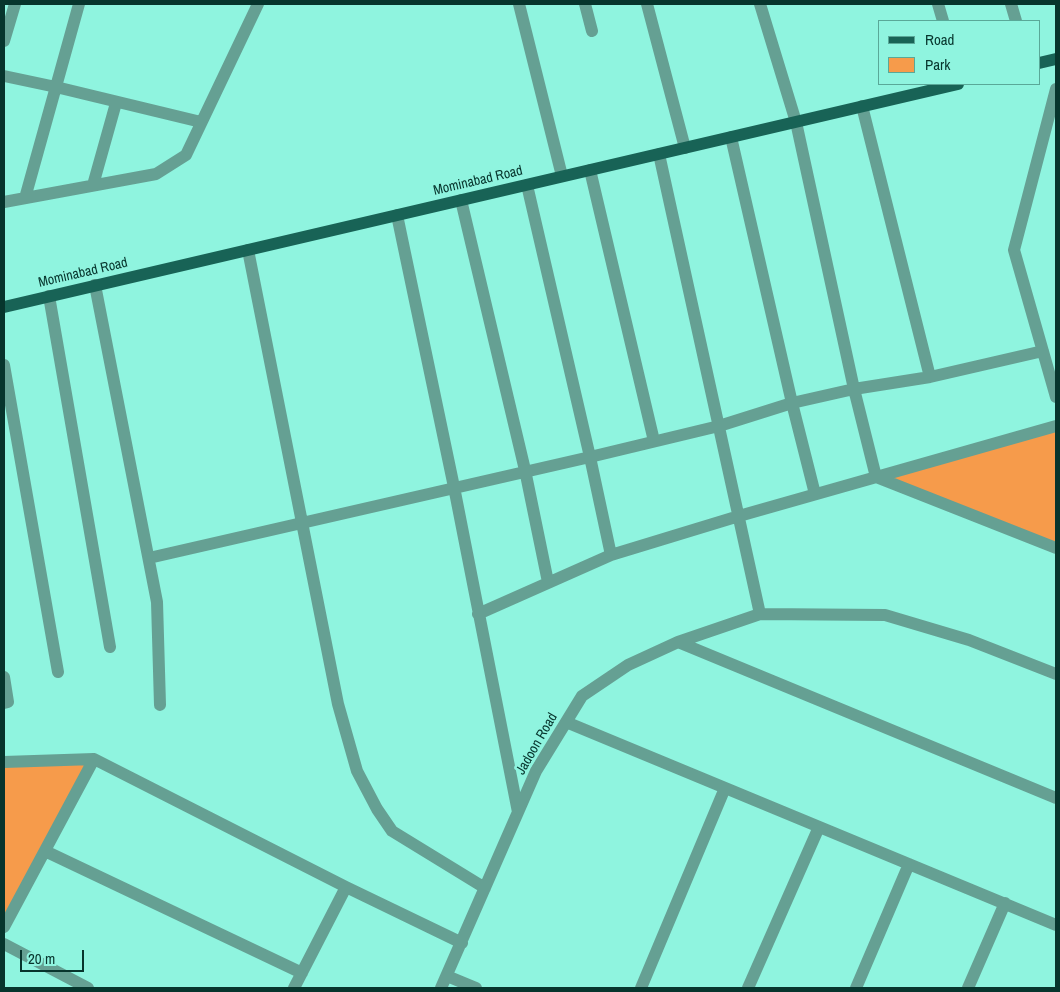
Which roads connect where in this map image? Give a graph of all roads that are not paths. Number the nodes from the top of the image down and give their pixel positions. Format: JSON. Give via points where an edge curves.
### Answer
{"nodes":[{"id":1,"x":15,"y":4,"type":"edge"},
{"id":2,"x":79,"y":4,"type":"edge"},
{"id":3,"x":258,"y":4,"type":"edge"},
{"id":4,"x":519,"y":4,"type":"edge"},
{"id":5,"x":585,"y":4,"type":"edge"},
{"id":6,"x":647,"y":4,"type":"edge"},
{"id":7,"x":760,"y":4,"type":"edge"},
{"id":8,"x":938,"y":4,"type":"edge"},
{"id":9,"x":1011,"y":4,"type":"edge"},
{"id":10,"x":944,"y":20,"type":"edge"},
{"id":11,"x":1016,"y":20,"type":"edge"},
{"id":12,"x":592,"y":31,"type":"dead end"},
{"id":13,"x":4,"y":41,"type":"edge"},
{"id":14,"x":1056,"y":59,"type":"edge"},
{"id":15,"x":1040,"y":63,"type":"edge"},
{"id":16,"x":4,"y":76,"type":"edge"},
{"id":17,"x":954,"y":85,"type":"edge"},
{"id":18,"x":56,"y":87,"type":"junction"},
{"id":19,"x":1056,"y":89,"type":"edge"},
{"id":20,"x":116,"y":102,"type":"junction"},
{"id":21,"x":862,"y":106,"type":"junction"},
{"id":22,"x":202,"y":122,"type":"junction"},
{"id":23,"x":796,"y":122,"type":"junction"},
{"id":24,"x":731,"y":137,"type":"junction"},
{"id":25,"x":685,"y":148,"type":"junction"},
{"id":26,"x":659,"y":154,"type":"junction"},
{"id":27,"x":590,"y":170,"type":"junction"},
{"id":28,"x":562,"y":176,"type":"junction"},
{"id":29,"x":527,"y":184,"type":"junction"},
{"id":30,"x":93,"y":185,"type":"junction"},
{"id":31,"x":25,"y":198,"type":"junction"},
{"id":32,"x":461,"y":200,"type":"junction"},
{"id":33,"x":4,"y":202,"type":"edge"},
{"id":34,"x":397,"y":215,"type":"junction"},
{"id":35,"x":248,"y":250,"type":"junction"},
{"id":36,"x":96,"y":285,"type":"junction"},
{"id":37,"x":49,"y":296,"type":"junction"},
{"id":38,"x":4,"y":307,"type":"edge"},
{"id":39,"x":1043,"y":351,"type":"junction"},
{"id":40,"x":4,"y":365,"type":"edge"},
{"id":41,"x":930,"y":377,"type":"junction"},
{"id":42,"x":854,"y":389,"type":"junction"},
{"id":43,"x":1056,"y":397,"type":"edge"},
{"id":44,"x":792,"y":403,"type":"junction"},
{"id":45,"x":719,"y":426,"type":"junction"},
{"id":46,"x":1056,"y":426,"type":"edge"},
{"id":47,"x":654,"y":441,"type":"junction"},
{"id":48,"x":590,"y":457,"type":"junction"},
{"id":49,"x":525,"y":470,"type":"junction"},
{"id":50,"x":876,"y":477,"type":"junction"},
{"id":51,"x":454,"y":487,"type":"junction"},
{"id":52,"x":816,"y":494,"type":"junction"},
{"id":53,"x":739,"y":516,"type":"junction"},
{"id":54,"x":302,"y":522,"type":"junction"},
{"id":55,"x":1056,"y":548,"type":"edge"},
{"id":56,"x":611,"y":555,"type":"junction"},
{"id":57,"x":149,"y":558,"type":"junction"},
{"id":58,"x":548,"y":582,"type":"junction"},
{"id":59,"x":478,"y":614,"type":"junction"},
{"id":60,"x":760,"y":614,"type":"junction"},
{"id":61,"x":678,"y":642,"type":"junction"},
{"id":62,"x":110,"y":647,"type":"dead end"},
{"id":63,"x":58,"y":672,"type":"dead end"},
{"id":64,"x":1056,"y":674,"type":"edge"},
{"id":65,"x":4,"y":677,"type":"edge"},
{"id":66,"x":4,"y":703,"type":"edge"},
{"id":67,"x":160,"y":705,"type":"dead end"},
{"id":68,"x":566,"y":722,"type":"junction"},
{"id":69,"x":94,"y":759,"type":"junction"},
{"id":70,"x":4,"y":762,"type":"edge"},
{"id":71,"x":725,"y":788,"type":"junction"},
{"id":72,"x":1056,"y":798,"type":"edge"},
{"id":73,"x":518,"y":812,"type":"junction"},
{"id":74,"x":819,"y":827,"type":"junction"},
{"id":75,"x":44,"y":851,"type":"junction"},
{"id":76,"x":909,"y":864,"type":"junction"},
{"id":77,"x":346,"y":887,"type":"junction"},
{"id":78,"x":485,"y":888,"type":"junction"},
{"id":79,"x":1005,"y":903,"type":"junction"},
{"id":80,"x":1056,"y":925,"type":"edge"},
{"id":81,"x":4,"y":927,"type":"edge"},
{"id":82,"x":462,"y":943,"type":"junction"},
{"id":83,"x":4,"y":944,"type":"edge"},
{"id":84,"x":302,"y":973,"type":"junction"},
{"id":85,"x":447,"y":976,"type":"junction"},
{"id":86,"x":88,"y":988,"type":"edge"},
{"id":87,"x":294,"y":988,"type":"edge"},
{"id":88,"x":441,"y":988,"type":"edge"},
{"id":89,"x":476,"y":988,"type":"edge"},
{"id":90,"x":641,"y":988,"type":"edge"},
{"id":91,"x":748,"y":988,"type":"edge"},
{"id":92,"x":856,"y":988,"type":"edge"},
{"id":93,"x":968,"y":988,"type":"edge"}],
"edges":[{"from":1,"to":13,"type":"street"},
{"from":2,"to":18,"type":"street"},
{"from":3,"to":22,"type":"street"},
{"from":4,"to":28,"type":"street"},
{"from":5,"to":12,"type":"street"},
{"from":6,"to":25,"type":"street"},
{"from":7,"to":23,"type":"street"},
{"from":8,"to":10,"type":"street"},
{"from":9,"to":11,"type":"street"},
{"from":14,"to":15,"type":"main road"},
{"from":16,"to":18,"type":"street"},
{"from":17,"to":21,"type":"main road","name":"Mominabad Road"},
{"from":18,"to":20,"type":"street"},
{"from":18,"to":31,"type":"street"},
{"from":19,"to":39,"type":"street","via":[[1014,250]]},
{"from":20,"to":22,"type":"street"},
{"from":20,"to":30,"type":"street"},
{"from":21,"to":23,"type":"main road","name":"Mominabad Road"},
{"from":21,"to":41,"type":"street"},
{"from":22,"to":30,"type":"street","via":[[186,155],[156,174]]},
{"from":23,"to":24,"type":"main road","name":"Mominabad Road"},
{"from":23,"to":42,"type":"street"},
{"from":24,"to":25,"type":"main road","name":"Mominabad Road"},
{"from":24,"to":44,"type":"street"},
{"from":25,"to":26,"type":"main road","name":"Mominabad Road"},
{"from":26,"to":27,"type":"main road","name":"Mominabad Road"},
{"from":26,"to":45,"type":"street"},
{"from":27,"to":28,"type":"main road","name":"Mominabad Road"},
{"from":27,"to":47,"type":"street"},
{"from":28,"to":29,"type":"main road","name":"Mominabad Road"},
{"from":29,"to":32,"type":"main road","name":"Mominabad Road"},
{"from":29,"to":48,"type":"street"},
{"from":30,"to":31,"type":"street"},
{"from":31,"to":33,"type":"street"},
{"from":32,"to":34,"type":"main road","name":"Mominabad Road"},
{"from":32,"to":49,"type":"street"},
{"from":34,"to":35,"type":"main road","name":"Mominabad Road"},
{"from":34,"to":51,"type":"street"},
{"from":35,"to":36,"type":"main road","name":"Mominabad Road"},
{"from":35,"to":54,"type":"street"},
{"from":36,"to":37,"type":"main road","name":"Mominabad Road"},
{"from":36,"to":57,"type":"street"},
{"from":37,"to":38,"type":"main road","name":"Mominabad Road"},
{"from":37,"to":62,"type":"street"},
{"from":39,"to":41,"type":"street"},
{"from":39,"to":43,"type":"street"},
{"from":40,"to":63,"type":"street"},
{"from":41,"to":42,"type":"street"},
{"from":42,"to":44,"type":"street"},
{"from":42,"to":50,"type":"street"},
{"from":44,"to":45,"type":"street"},
{"from":44,"to":52,"type":"street"},
{"from":45,"to":47,"type":"street"},
{"from":45,"to":53,"type":"street"},
{"from":46,"to":50,"type":"street"},
{"from":47,"to":48,"type":"street"},
{"from":48,"to":49,"type":"street"},
{"from":48,"to":56,"type":"street"},
{"from":49,"to":51,"type":"street"},
{"from":49,"to":58,"type":"street"},
{"from":50,"to":52,"type":"street"},
{"from":50,"to":55,"type":"street"},
{"from":51,"to":54,"type":"street"},
{"from":51,"to":59,"type":"street"},
{"from":52,"to":53,"type":"street"},
{"from":53,"to":56,"type":"street"},
{"from":53,"to":60,"type":"street"},
{"from":54,"to":57,"type":"street"},
{"from":54,"to":78,"type":"street","via":[[338,704],[357,771],[392,831]]},
{"from":56,"to":58,"type":"street"},
{"from":57,"to":67,"type":"street","via":[[157,602]]},
{"from":58,"to":59,"type":"street"},
{"from":59,"to":73,"type":"street"},
{"from":60,"to":61,"type":"street","name":"Jadoon Road"},
{"from":60,"to":64,"type":"street","name":"Jadoon Road","via":[[885,615],[969,640]]},
{"from":61,"to":68,"type":"street","name":"Jadoon Road","via":[[628,665],[582,696]]},
{"from":61,"to":72,"type":"street"},
{"from":65,"to":66,"type":"street","via":[[8,702]]},
{"from":68,"to":71,"type":"street"},
{"from":68,"to":73,"type":"street","name":"Jadoon Road","via":[[536,770]]},
{"from":69,"to":70,"type":"street"},
{"from":69,"to":75,"type":"street"},
{"from":69,"to":77,"type":"street"},
{"from":71,"to":74,"type":"street"},
{"from":71,"to":90,"type":"street"},
{"from":73,"to":78,"type":"street","name":"Jadoon Road"},
{"from":74,"to":76,"type":"street"},
{"from":74,"to":91,"type":"street"},
{"from":75,"to":81,"type":"street"},
{"from":75,"to":84,"type":"street"},
{"from":76,"to":79,"type":"street"},
{"from":76,"to":92,"type":"street"},
{"from":77,"to":82,"type":"street"},
{"from":77,"to":84,"type":"street"},
{"from":78,"to":82,"type":"street","name":"Jadoon Road"},
{"from":79,"to":80,"type":"street"},
{"from":79,"to":93,"type":"street"},
{"from":82,"to":85,"type":"street","name":"Jadoon Road"},
{"from":83,"to":86,"type":"street"},
{"from":84,"to":87,"type":"street"},
{"from":85,"to":88,"type":"street","name":"Jadoon Road"},
{"from":85,"to":89,"type":"street"}]}
